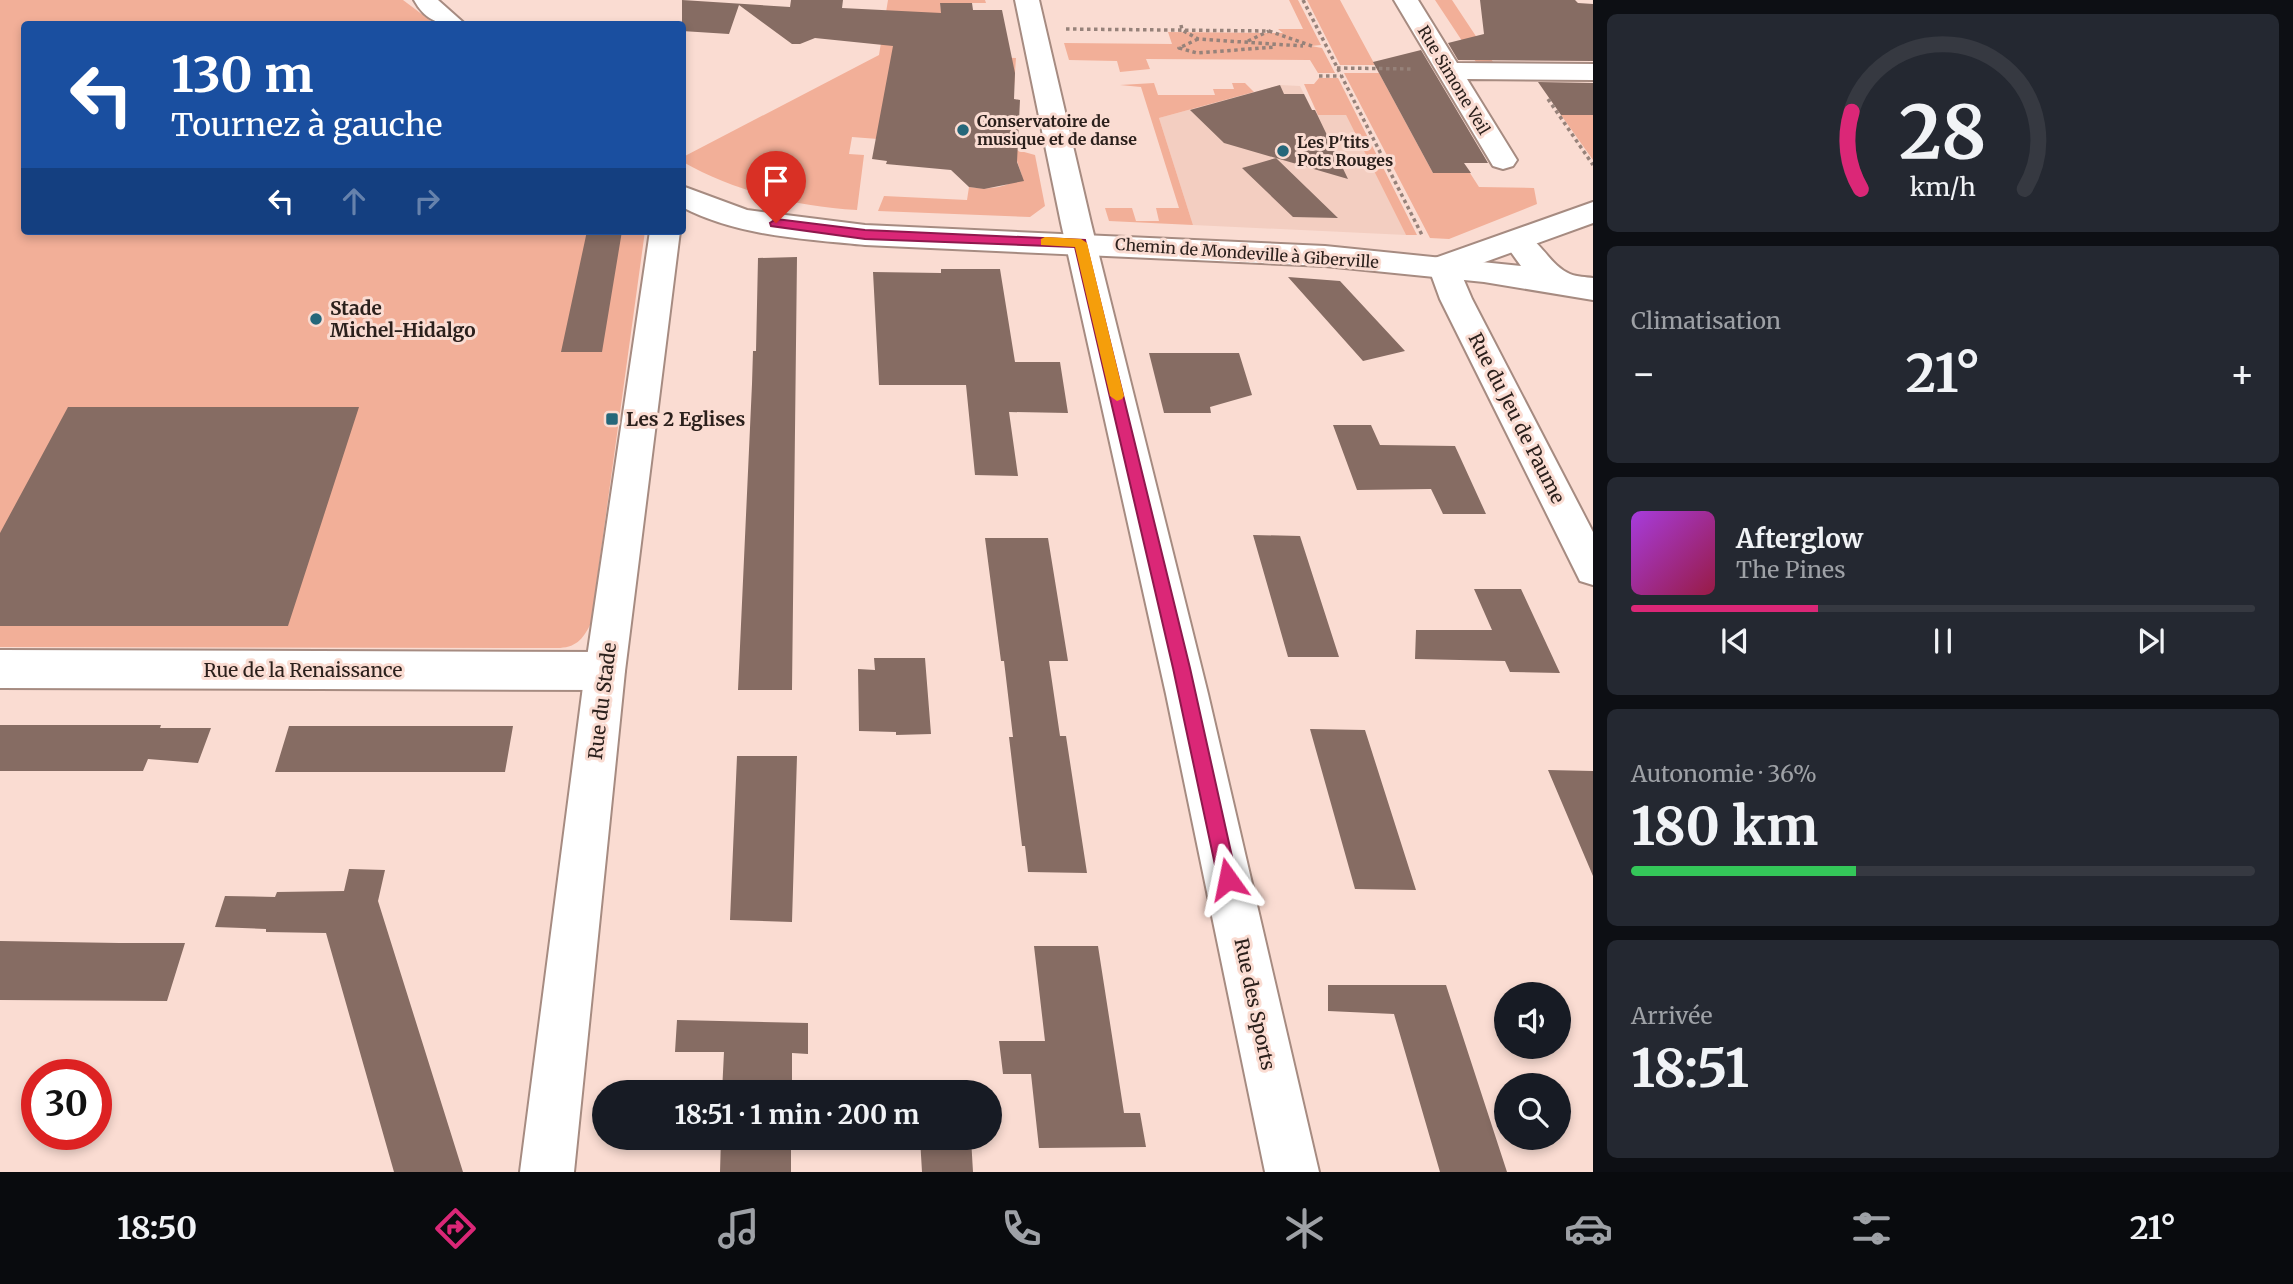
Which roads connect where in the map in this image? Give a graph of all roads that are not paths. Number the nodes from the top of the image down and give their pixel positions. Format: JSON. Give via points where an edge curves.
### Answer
{"nodes":[{"id":1,"x":426,"y":0,"type":"edge"},
{"id":2,"x":1027,"y":0,"type":"edge"},
{"id":3,"x":1406,"y":0,"type":"edge"},
{"id":4,"x":449,"y":21,"type":"edge"},
{"id":5,"x":1448,"y":71,"type":"junction"},
{"id":6,"x":1593,"y":72,"type":"edge"},
{"id":7,"x":1503,"y":160,"type":"dead end"},
{"id":8,"x":686,"y":200,"type":"edge"},
{"id":9,"x":1593,"y":212,"type":"edge"},
{"id":10,"x":1078,"y":233,"type":"junction"},
{"id":11,"x":664,"y":235,"type":"edge"},
{"id":12,"x":1518,"y":241,"type":"junction"},
{"id":13,"x":1434,"y":253,"type":"junction"},
{"id":14,"x":1579,"y":287,"type":"edge"},
{"id":15,"x":1593,"y":569,"type":"edge"},
{"id":16,"x":0,"y":669,"type":"edge"},
{"id":17,"x":605,"y":671,"type":"junction"},
{"id":18,"x":547,"y":1172,"type":"edge"},
{"id":19,"x":1292,"y":1172,"type":"edge"}],
"edges":[{"from":1,"to":4,"type":"street"},
{"from":2,"to":10,"type":"street","name":"Rue des Sports"},
{"from":3,"to":5,"type":"street","name":"Rue Simone Veil"},
{"from":5,"to":6,"type":"street"},
{"from":5,"to":7,"type":"street","name":"Rue Simone Veil"},
{"from":8,"to":10,"type":"street","name":"Chemin de Mondeville à Giberville","via":[[736,216],[877,235]]},
{"from":9,"to":12,"type":"street"},
{"from":10,"to":13,"type":"street","name":"Chemin de Mondeville à Giberville","via":[[1288,254]]},
{"from":10,"to":19,"type":"street","name":"Rue des Sports","via":[[1187,694]]},
{"from":11,"to":17,"type":"street","name":"Rue du Stade"},
{"from":12,"to":13,"type":"street"},
{"from":12,"to":14,"type":"street","name":"Chemin de Mondeville à Giberville","via":[[1538,267]]},
{"from":13,"to":14,"type":"street","name":"Chemin de Mondeville à Giberville"},
{"from":13,"to":15,"type":"street","name":"Rue du Jeu de Paume"},
{"from":16,"to":17,"type":"street","name":"Rue de la Renaissance"},
{"from":17,"to":18,"type":"street","name":"Rue du Stade"}]}
